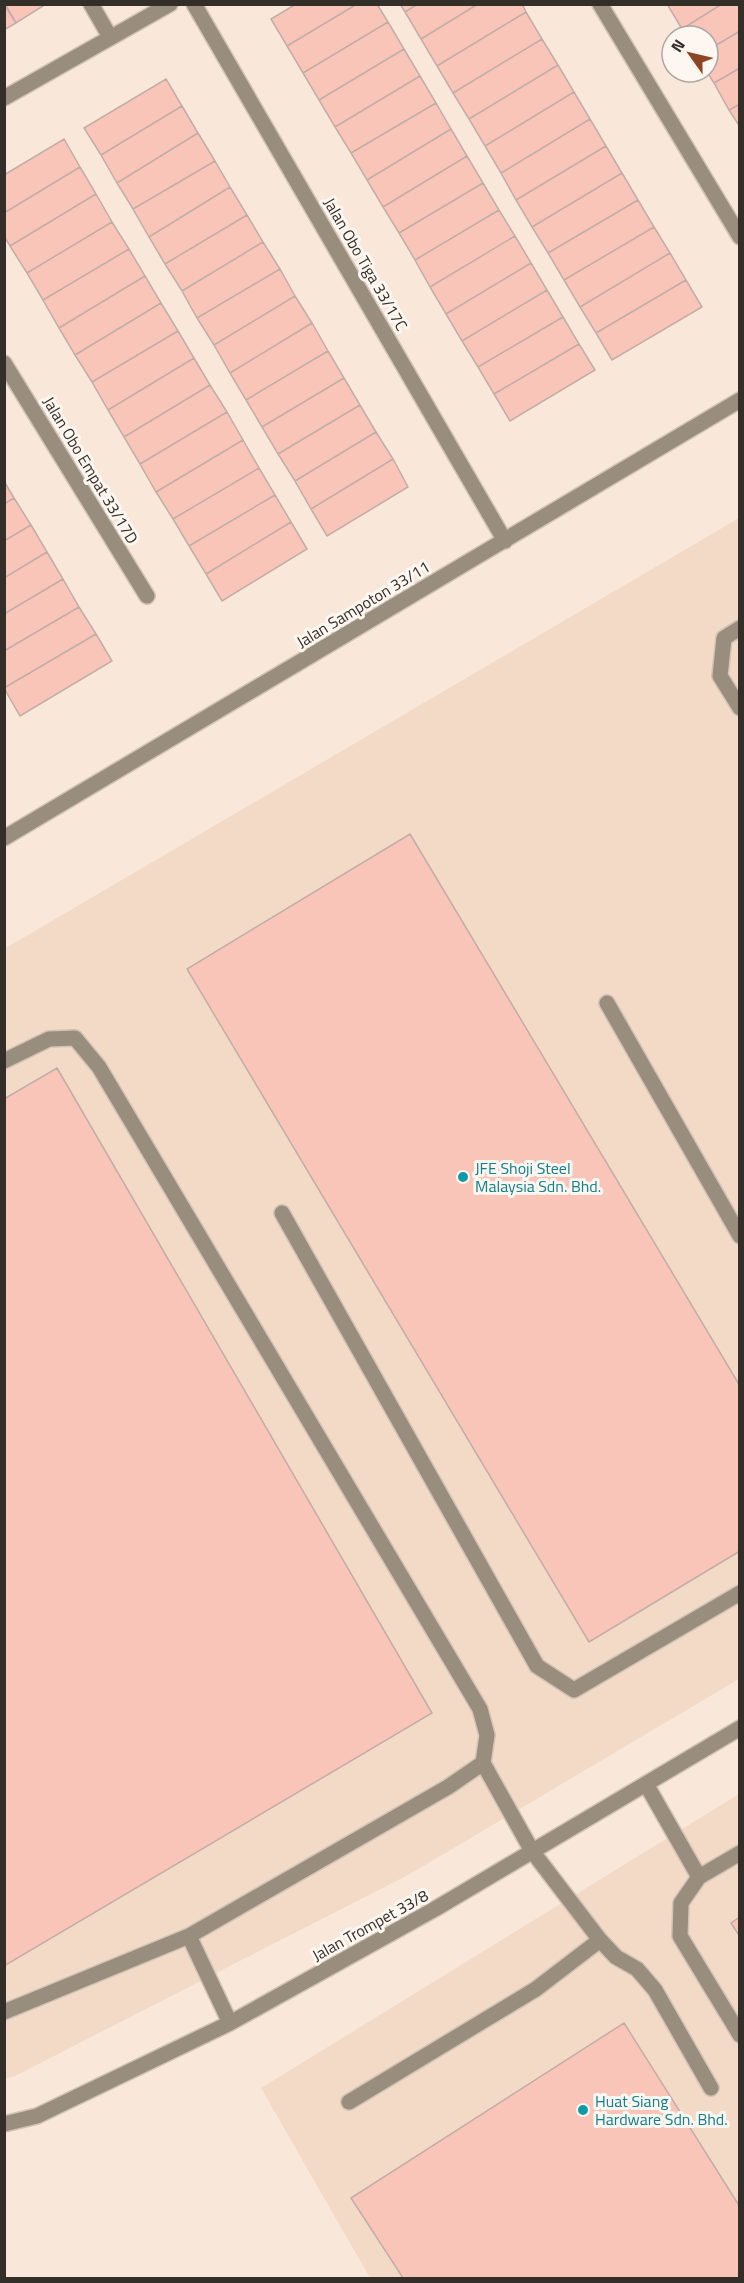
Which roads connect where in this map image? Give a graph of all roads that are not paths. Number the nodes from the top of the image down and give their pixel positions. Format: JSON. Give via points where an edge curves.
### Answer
{"nodes":[{"id":1,"x":91,"y":4,"type":"edge"},
{"id":2,"x":170,"y":4,"type":"edge"},
{"id":3,"x":194,"y":4,"type":"edge"},
{"id":4,"x":600,"y":4,"type":"edge"},
{"id":5,"x":110,"y":37,"type":"junction"},
{"id":6,"x":4,"y":98,"type":"edge"},
{"id":7,"x":740,"y":237,"type":"edge"},
{"id":8,"x":4,"y":363,"type":"edge"},
{"id":9,"x":740,"y":400,"type":"edge"},
{"id":10,"x":505,"y":541,"type":"junction"},
{"id":11,"x":147,"y":596,"type":"dead end"},
{"id":12,"x":740,"y":628,"type":"edge"},
{"id":13,"x":740,"y":708,"type":"edge"},
{"id":14,"x":4,"y":838,"type":"edge"},
{"id":15,"x":607,"y":1003,"type":"dead end"},
{"id":16,"x":4,"y":1061,"type":"edge"},
{"id":17,"x":282,"y":1213,"type":"dead end"},
{"id":18,"x":740,"y":1236,"type":"edge"},
{"id":19,"x":740,"y":1593,"type":"edge"},
{"id":20,"x":740,"y":1728,"type":"edge"},
{"id":21,"x":483,"y":1763,"type":"junction"},
{"id":22,"x":646,"y":1784,"type":"junction"},
{"id":23,"x":532,"y":1851,"type":"junction"},
{"id":24,"x":740,"y":1853,"type":"edge"},
{"id":25,"x":699,"y":1877,"type":"junction"},
{"id":26,"x":189,"y":1936,"type":"junction"},
{"id":27,"x":600,"y":1940,"type":"junction"},
{"id":28,"x":4,"y":2012,"type":"edge"},
{"id":29,"x":230,"y":2023,"type":"junction"},
{"id":30,"x":740,"y":2035,"type":"edge"},
{"id":31,"x":711,"y":2088,"type":"dead end"},
{"id":32,"x":349,"y":2102,"type":"dead end"},
{"id":33,"x":4,"y":2124,"type":"edge"}],
"edges":[{"from":1,"to":5,"type":"street"},
{"from":2,"to":5,"type":"street"},
{"from":3,"to":10,"type":"street","name":"Jalan Obo Tiga 33/17C"},
{"from":4,"to":7,"type":"street"},
{"from":5,"to":6,"type":"street"},
{"from":8,"to":11,"type":"street","name":"Jalan Obo Empat 33/17D"},
{"from":9,"to":10,"type":"street","name":"Jalan Sampoton 33/11"},
{"from":10,"to":14,"type":"street","name":"Jalan Sampoton 33/11"},
{"from":12,"to":13,"type":"street","via":[[724,638],[720,676]]},
{"from":15,"to":18,"type":"street"},
{"from":16,"to":21,"type":"street","via":[[49,1039],[75,1038],[99,1067],[480,1709],[487,1736]]},
{"from":17,"to":19,"type":"street","via":[[537,1666],[574,1690]]},
{"from":20,"to":22,"type":"street","name":"Jalan Trompet 33/8"},
{"from":21,"to":23,"type":"street"},
{"from":21,"to":26,"type":"street"},
{"from":22,"to":23,"type":"street","name":"Jalan Trompet 33/8"},
{"from":22,"to":25,"type":"street"},
{"from":23,"to":27,"type":"street"},
{"from":23,"to":29,"type":"street","name":"Jalan Trompet 33/8","via":[[435,1910]]},
{"from":24,"to":25,"type":"street"},
{"from":25,"to":30,"type":"street","via":[[681,1904],[680,1936]]},
{"from":26,"to":28,"type":"street"},
{"from":26,"to":29,"type":"street"},
{"from":27,"to":31,"type":"street","via":[[616,1957],[637,1969],[655,1990]]},
{"from":27,"to":32,"type":"street","via":[[536,1989]]},
{"from":29,"to":33,"type":"street","name":"Jalan Trompet 33/8","via":[[37,2116]]}]}
